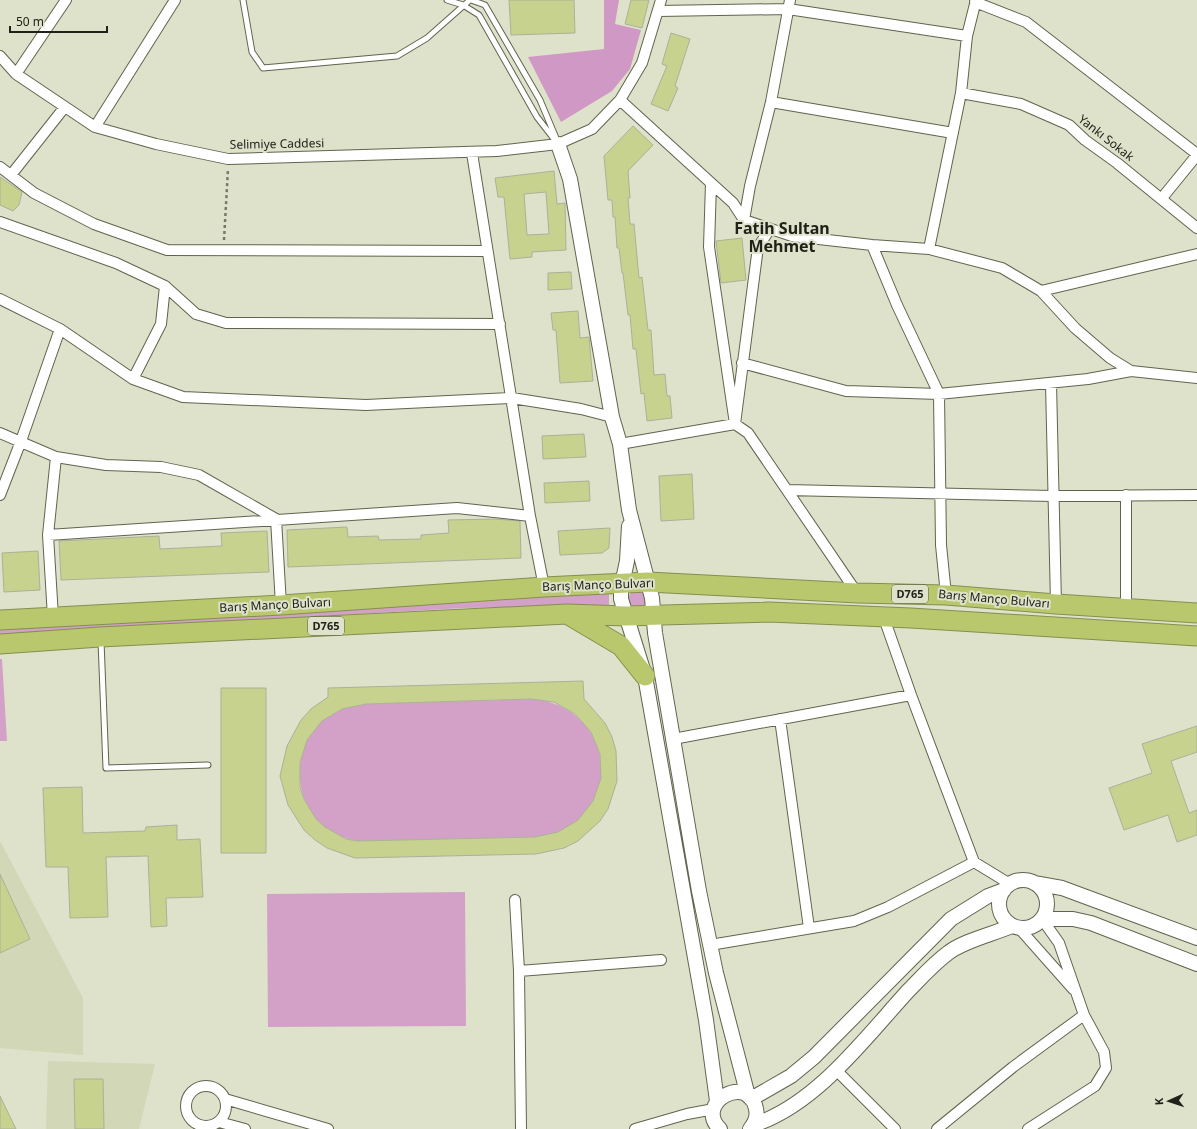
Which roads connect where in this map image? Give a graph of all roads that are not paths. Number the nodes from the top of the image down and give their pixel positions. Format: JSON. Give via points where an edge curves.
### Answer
{"nodes":[{"id":1,"x":66,"y":0,"type":"edge"},
{"id":2,"x":175,"y":0,"type":"edge"},
{"id":3,"x":243,"y":0,"type":"edge"},
{"id":4,"x":447,"y":0,"type":"edge"},
{"id":5,"x":471,"y":0,"type":"edge"},
{"id":6,"x":661,"y":0,"type":"edge"},
{"id":7,"x":975,"y":1,"type":"edge"},
{"id":8,"x":789,"y":4,"type":"edge"},
{"id":9,"x":463,"y":5,"type":"junction"},
{"id":10,"x":658,"y":11,"type":"junction"},
{"id":11,"x":967,"y":36,"type":"junction"},
{"id":12,"x":0,"y":56,"type":"edge"},
{"id":13,"x":16,"y":74,"type":"junction"},
{"id":14,"x":961,"y":93,"type":"junction"},
{"id":15,"x":620,"y":100,"type":"junction"},
{"id":16,"x":771,"y":102,"type":"junction"},
{"id":17,"x":64,"y":108,"type":"junction"},
{"id":18,"x":95,"y":127,"type":"junction"},
{"id":19,"x":953,"y":134,"type":"junction"},
{"id":20,"x":558,"y":144,"type":"junction"},
{"id":21,"x":472,"y":153,"type":"junction"},
{"id":22,"x":1197,"y":154,"type":"edge"},
{"id":23,"x":0,"y":167,"type":"edge"},
{"id":24,"x":11,"y":175,"type":"junction"},
{"id":25,"x":711,"y":183,"type":"junction"},
{"id":26,"x":1162,"y":198,"type":"junction"},
{"id":27,"x":744,"y":220,"type":"junction"},
{"id":28,"x":0,"y":222,"type":"edge"},
{"id":29,"x":1197,"y":228,"type":"edge"},
{"id":30,"x":770,"y":229,"type":"junction"},
{"id":31,"x":872,"y":245,"type":"junction"},
{"id":32,"x":929,"y":249,"type":"junction"},
{"id":33,"x":487,"y":251,"type":"junction"},
{"id":34,"x":1197,"y":254,"type":"edge"},
{"id":35,"x":166,"y":286,"type":"junction"},
{"id":36,"x":1041,"y":291,"type":"junction"},
{"id":37,"x":0,"y":299,"type":"edge"},
{"id":38,"x":500,"y":324,"type":"junction"},
{"id":39,"x":60,"y":329,"type":"junction"},
{"id":40,"x":742,"y":363,"type":"junction"},
{"id":41,"x":1131,"y":371,"type":"junction"},
{"id":42,"x":1197,"y":378,"type":"edge"},
{"id":43,"x":133,"y":379,"type":"junction"},
{"id":44,"x":1051,"y":383,"type":"junction"},
{"id":45,"x":939,"y":394,"type":"junction"},
{"id":46,"x":512,"y":398,"type":"junction"},
{"id":47,"x":612,"y":417,"type":"junction"},
{"id":48,"x":735,"y":424,"type":"junction"},
{"id":49,"x":0,"y":433,"type":"edge"},
{"id":50,"x":22,"y":441,"type":"junction"},
{"id":51,"x":620,"y":444,"type":"junction"},
{"id":52,"x":56,"y":457,"type":"junction"},
{"id":53,"x":787,"y":490,"type":"junction"},
{"id":54,"x":940,"y":494,"type":"junction"},
{"id":55,"x":0,"y":495,"type":"edge"},
{"id":56,"x":1126,"y":495,"type":"junction"},
{"id":57,"x":1197,"y":495,"type":"edge"},
{"id":58,"x":1053,"y":496,"type":"junction"},
{"id":59,"x":629,"y":510,"type":"junction"},
{"id":60,"x":530,"y":516,"type":"junction"},
{"id":61,"x":276,"y":519,"type":"junction"},
{"id":62,"x":48,"y":535,"type":"junction"},
{"id":63,"x":648,"y":582,"type":"junction"},
{"id":64,"x":622,"y":583,"type":"junction"},
{"id":65,"x":544,"y":587,"type":"junction"},
{"id":66,"x":857,"y":593,"type":"junction"},
{"id":67,"x":946,"y":594,"type":"junction"},
{"id":68,"x":1056,"y":604,"type":"junction"},
{"id":69,"x":281,"y":605,"type":"junction"},
{"id":70,"x":1126,"y":608,"type":"junction"},
{"id":71,"x":1197,"y":613,"type":"edge"},
{"id":72,"x":567,"y":614,"type":"junction"},
{"id":73,"x":653,"y":615,"type":"junction"},
{"id":74,"x":53,"y":616,"type":"junction"},
{"id":75,"x":626,"y":616,"type":"junction"},
{"id":76,"x":884,"y":618,"type":"junction"},
{"id":77,"x":0,"y":620,"type":"edge"},
{"id":78,"x":1197,"y":636,"type":"edge"},
{"id":79,"x":100,"y":637,"type":"junction"},
{"id":80,"x":0,"y":644,"type":"edge"},
{"id":81,"x":645,"y":676,"type":"junction"},
{"id":82,"x":911,"y":695,"type":"junction"},
{"id":83,"x":780,"y":719,"type":"junction"},
{"id":84,"x":673,"y":739,"type":"junction"},
{"id":85,"x":208,"y":765,"type":"dead end"},
{"id":86,"x":974,"y":862,"type":"junction"},
{"id":87,"x":1034,"y":883,"type":"junction"},
{"id":88,"x":1007,"y":887,"type":"junction"},
{"id":89,"x":515,"y":900,"type":"dead end"},
{"id":90,"x":1042,"y":919,"type":"junction"},
{"id":91,"x":1015,"y":927,"type":"junction"},
{"id":92,"x":809,"y":928,"type":"junction"},
{"id":93,"x":1197,"y":938,"type":"edge"},
{"id":94,"x":710,"y":945,"type":"junction"},
{"id":95,"x":661,"y":960,"type":"dead end"},
{"id":96,"x":1197,"y":964,"type":"edge"},
{"id":97,"x":519,"y":971,"type":"junction"},
{"id":98,"x":1076,"y":994,"type":"junction"},
{"id":99,"x":1084,"y":1015,"type":"junction"},
{"id":100,"x":836,"y":1070,"type":"junction"},
{"id":101,"x":750,"y":1098,"type":"junction"},
{"id":102,"x":225,"y":1099,"type":"junction"},
{"id":103,"x":716,"y":1105,"type":"junction"},
{"id":104,"x":189,"y":1118,"type":"junction"},
{"id":105,"x":219,"y":1122,"type":"junction"},
{"id":106,"x":752,"y":1128,"type":"edge"},
{"id":107,"x":186,"y":1129,"type":"edge"},
{"id":108,"x":245,"y":1129,"type":"edge"},
{"id":109,"x":328,"y":1129,"type":"edge"},
{"id":110,"x":522,"y":1129,"type":"edge"},
{"id":111,"x":635,"y":1129,"type":"edge"},
{"id":112,"x":720,"y":1129,"type":"edge"},
{"id":113,"x":895,"y":1129,"type":"edge"},
{"id":114,"x":937,"y":1129,"type":"edge"},
{"id":115,"x":1028,"y":1129,"type":"edge"}],
"edges":[{"from":1,"to":13,"type":"street"},
{"from":2,"to":18,"type":"street"},
{"from":3,"to":9,"type":"lane","via":[[252,52],[263,68],[397,56],[427,38]]},
{"from":4,"to":9,"type":"lane"},
{"from":5,"to":9,"type":"lane"},
{"from":5,"to":20,"type":"lane","via":[[485,5],[489,11],[540,100]]},
{"from":6,"to":10,"type":"street","name":"Selimiye Caddesi"},
{"from":7,"to":11,"type":"street"},
{"from":7,"to":22,"type":"street","via":[[1026,22]]},
{"from":8,"to":10,"type":"street"},
{"from":8,"to":11,"type":"street"},
{"from":8,"to":16,"type":"street"},
{"from":9,"to":20,"type":"lane","via":[[479,15],[538,117]]},
{"from":10,"to":15,"type":"street","name":"Selimiye Caddesi","via":[[642,63]]},
{"from":11,"to":14,"type":"street"},
{"from":12,"to":13,"type":"street","name":"Selimiye Caddesi"},
{"from":13,"to":17,"type":"street","name":"Selimiye Caddesi"},
{"from":14,"to":19,"type":"street"},
{"from":14,"to":26,"type":"street","name":"Yankı Sokak","via":[[1021,104],[1069,125]]},
{"from":15,"to":20,"type":"street","name":"Selimiye Caddesi","via":[[592,129]]},
{"from":15,"to":25,"type":"street"},
{"from":16,"to":19,"type":"street"},
{"from":16,"to":27,"type":"street"},
{"from":17,"to":18,"type":"street","name":"Selimiye Caddesi"},
{"from":17,"to":24,"type":"street"},
{"from":18,"to":21,"type":"street","name":"Selimiye Caddesi","via":[[156,144],[228,159]]},
{"from":19,"to":32,"type":"street"},
{"from":20,"to":21,"type":"street","name":"Selimiye Caddesi"},
{"from":20,"to":47,"type":"street","via":[[570,179]]},
{"from":21,"to":33,"type":"street"},
{"from":22,"to":26,"type":"street"},
{"from":23,"to":24,"type":"street"},
{"from":24,"to":33,"type":"street","via":[[34,193],[94,224],[167,250]]},
{"from":25,"to":27,"type":"street","via":[[733,202]]},
{"from":25,"to":48,"type":"street","via":[[709,246]]},
{"from":26,"to":29,"type":"street","name":"Yankı Sokak"},
{"from":27,"to":30,"type":"street"},
{"from":28,"to":35,"type":"street","via":[[116,263]]},
{"from":30,"to":31,"type":"street","via":[[792,236]]},
{"from":30,"to":40,"type":"street","via":[[758,247]]},
{"from":31,"to":32,"type":"street"},
{"from":31,"to":45,"type":"street"},
{"from":32,"to":36,"type":"street","via":[[1002,268]]},
{"from":33,"to":38,"type":"street"},
{"from":34,"to":36,"type":"street"},
{"from":35,"to":38,"type":"street","via":[[196,314],[226,323]]},
{"from":35,"to":43,"type":"street","via":[[161,324]]},
{"from":36,"to":41,"type":"street","via":[[1075,328],[1110,358]]},
{"from":37,"to":39,"type":"street"},
{"from":38,"to":46,"type":"street"},
{"from":39,"to":43,"type":"street"},
{"from":39,"to":50,"type":"street"},
{"from":40,"to":45,"type":"street","via":[[846,391]]},
{"from":40,"to":48,"type":"street"},
{"from":41,"to":42,"type":"street"},
{"from":41,"to":44,"type":"street"},
{"from":43,"to":46,"type":"street","via":[[183,397],[237,401],[366,406]]},
{"from":44,"to":45,"type":"street"},
{"from":44,"to":58,"type":"street"},
{"from":45,"to":54,"type":"street"},
{"from":46,"to":47,"type":"street","via":[[581,409]]},
{"from":46,"to":60,"type":"street"},
{"from":47,"to":51,"type":"street"},
{"from":48,"to":51,"type":"street"},
{"from":48,"to":53,"type":"street","via":[[748,433]]},
{"from":49,"to":50,"type":"street"},
{"from":50,"to":52,"type":"street"},
{"from":50,"to":55,"type":"street"},
{"from":51,"to":59,"type":"street"},
{"from":52,"to":61,"type":"street","via":[[106,465],[161,467],[199,475]]},
{"from":52,"to":62,"type":"street"},
{"from":53,"to":54,"type":"street"},
{"from":53,"to":66,"type":"street"},
{"from":54,"to":58,"type":"street"},
{"from":54,"to":67,"type":"street","via":[[941,545]]},
{"from":56,"to":57,"type":"street"},
{"from":56,"to":58,"type":"street"},
{"from":56,"to":70,"type":"street"},
{"from":58,"to":68,"type":"street"},
{"from":59,"to":63,"type":"street"},
{"from":59,"to":64,"type":"street","via":[[628,561]]},
{"from":60,"to":61,"type":"street","via":[[457,508]]},
{"from":60,"to":65,"type":"street"},
{"from":61,"to":62,"type":"street"},
{"from":61,"to":69,"type":"street"},
{"from":62,"to":74,"type":"street"},
{"from":63,"to":64,"type":"highway","name":"Barış Manço Bulvarı","number":"D765"},
{"from":63,"to":66,"type":"highway","name":"Barış Manço Bulvarı","number":"D765"},
{"from":63,"to":73,"type":"street"},
{"from":64,"to":65,"type":"highway","name":"Barış Manço Bulvarı","number":"D765"},
{"from":64,"to":75,"type":"street","via":[[621,599]]},
{"from":65,"to":69,"type":"highway","name":"Barış Manço Bulvarı","number":"D765"},
{"from":66,"to":67,"type":"highway","name":"Barış Manço Bulvarı","number":"D765"},
{"from":67,"to":68,"type":"highway","name":"Barış Manço Bulvarı","number":"D765"},
{"from":68,"to":70,"type":"highway","name":"Barış Manço Bulvarı","number":"D765"},
{"from":69,"to":74,"type":"highway","name":"Barış Manço Bulvarı","number":"D765"},
{"from":70,"to":71,"type":"highway","name":"Barış Manço Bulvarı","number":"D765"},
{"from":72,"to":75,"type":"highway","name":"Barış Manço Bulvarı","number":"D765"},
{"from":72,"to":79,"type":"highway","name":"Barış Manço Bulvarı","number":"D765"},
{"from":72,"to":81,"type":"highway","via":[[620,646]]},
{"from":73,"to":75,"type":"highway","name":"Barış Manço Bulvarı","number":"D765"},
{"from":73,"to":76,"type":"highway","name":"Barış Manço Bulvarı","number":"D765","via":[[769,612]]},
{"from":73,"to":84,"type":"street"},
{"from":74,"to":77,"type":"highway","name":"Barış Manço Bulvarı","number":"D765"},
{"from":75,"to":81,"type":"street"},
{"from":76,"to":78,"type":"highway","name":"Barış Manço Bulvarı","number":"D765"},
{"from":76,"to":82,"type":"street"},
{"from":79,"to":80,"type":"highway","name":"Barış Manço Bulvarı","number":"D765"},
{"from":79,"to":85,"type":"lane","via":[[106,768]]},
{"from":81,"to":103,"type":"street","via":[[706,1020]]},
{"from":82,"to":83,"type":"street"},
{"from":82,"to":86,"type":"street"},
{"from":83,"to":84,"type":"street"},
{"from":83,"to":92,"type":"street"},
{"from":84,"to":94,"type":"street"},
{"from":86,"to":88,"type":"street"},
{"from":86,"to":92,"type":"street","via":[[888,907],[854,921]]},
{"from":87,"to":88,"type":"street","via":[[1022,880]]},
{"from":87,"to":90,"type":"street","via":[[1046,895],[1046,912]]},
{"from":87,"to":93,"type":"street","via":[[1062,888]]},
{"from":88,"to":91,"type":"street","via":[[1000,899],[1000,910],[1004,919]]},
{"from":88,"to":101,"type":"street","via":[[950,919],[814,1057],[791,1076]]},
{"from":89,"to":97,"type":"street"},
{"from":90,"to":91,"type":"street","via":[[1032,927]]},
{"from":90,"to":96,"type":"street","via":[[1073,919],[1092,923]]},
{"from":90,"to":98,"type":"street","via":[[1059,943]]},
{"from":91,"to":98,"type":"street"},
{"from":91,"to":100,"type":"street","via":[[949,952],[927,971]]},
{"from":92,"to":94,"type":"street"},
{"from":94,"to":101,"type":"street"},
{"from":95,"to":97,"type":"street"},
{"from":97,"to":110,"type":"street"},
{"from":98,"to":99,"type":"street"},
{"from":99,"to":114,"type":"street","via":[[1012,1067]]},
{"from":99,"to":115,"type":"street","via":[[1104,1052],[1106,1068],[1095,1086]]},
{"from":100,"to":106,"type":"street","via":[[785,1111]]},
{"from":100,"to":113,"type":"street"},
{"from":101,"to":103,"type":"street","via":[[732,1092],[721,1097]]},
{"from":101,"to":106,"type":"street","via":[[757,1113]]},
{"from":102,"to":104,"type":"street","via":[[220,1091],[213,1087],[196,1088],[186,1101]]},
{"from":102,"to":105,"type":"street","via":[[225,1111]]},
{"from":102,"to":109,"type":"street"},
{"from":103,"to":111,"type":"street"},
{"from":103,"to":112,"type":"street","via":[[714,1118]]},
{"from":104,"to":105,"type":"street","via":[[203,1127]]},
{"from":104,"to":107,"type":"street"},
{"from":105,"to":108,"type":"street"}]}
